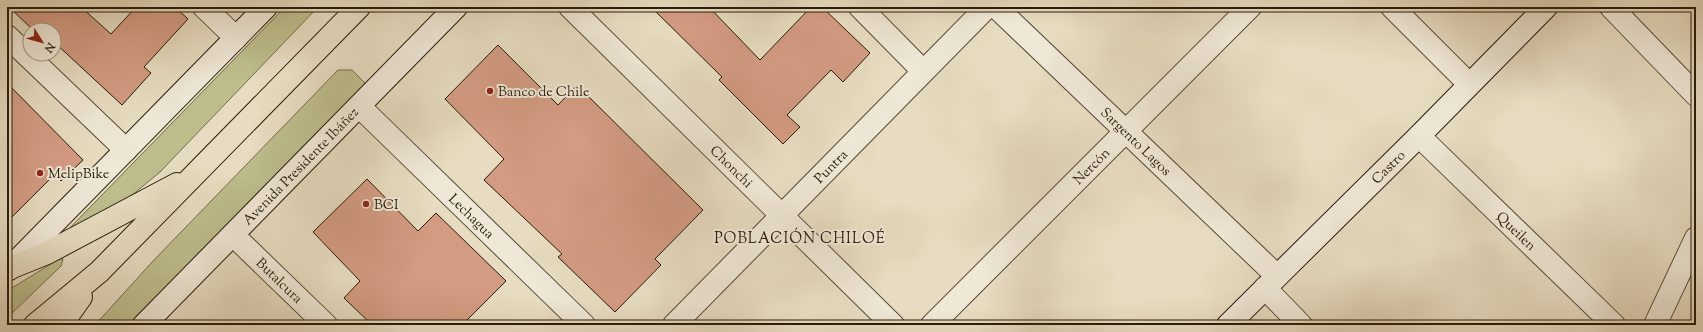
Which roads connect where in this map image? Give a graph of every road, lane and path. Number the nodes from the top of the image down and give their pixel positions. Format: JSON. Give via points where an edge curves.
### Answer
{"nodes":[{"id":1,"x":204,"y":7,"type":"edge"},
{"id":2,"x":266,"y":7,"type":"edge"},
{"id":3,"x":359,"y":7,"type":"edge"},
{"id":4,"x":456,"y":7,"type":"edge"},
{"id":5,"x":570,"y":7,"type":"edge"},
{"id":6,"x":860,"y":7,"type":"edge"},
{"id":7,"x":988,"y":7,"type":"edge"},
{"id":8,"x":996,"y":7,"type":"edge"},
{"id":9,"x":1250,"y":7,"type":"edge"},
{"id":10,"x":1392,"y":7,"type":"edge"},
{"id":11,"x":1546,"y":7,"type":"edge"},
{"id":12,"x":1611,"y":7,"type":"edge"},
{"id":13,"x":7,"y":36,"type":"edge"},
{"id":14,"x":236,"y":38,"type":"junction"},
{"id":15,"x":924,"y":71,"type":"junction"},
{"id":16,"x":1469,"y":84,"type":"junction"},
{"id":17,"x":1696,"y":95,"type":"edge"},
{"id":18,"x":360,"y":107,"type":"junction"},
{"id":19,"x":1126,"y":131,"type":"junction"},
{"id":20,"x":1419,"y":136,"type":"junction"},
{"id":21,"x":126,"y":150,"type":"junction"},
{"id":22,"x":196,"y":174,"type":"junction"},
{"id":23,"x":782,"y":216,"type":"junction"},
{"id":24,"x":233,"y":235,"type":"junction"},
{"id":25,"x":1696,"y":238,"type":"edge"},
{"id":26,"x":8,"y":268,"type":"edge"},
{"id":27,"x":99,"y":272,"type":"junction"},
{"id":28,"x":1271,"y":282,"type":"junction"},
{"id":29,"x":35,"y":325,"type":"edge"},
{"id":30,"x":61,"y":325,"type":"edge"},
{"id":31,"x":144,"y":325,"type":"edge"},
{"id":32,"x":326,"y":325,"type":"edge"},
{"id":33,"x":584,"y":325,"type":"edge"},
{"id":34,"x":674,"y":325,"type":"edge"},
{"id":35,"x":893,"y":325,"type":"edge"},
{"id":36,"x":932,"y":325,"type":"edge"},
{"id":37,"x":1228,"y":325,"type":"edge"},
{"id":38,"x":1301,"y":325,"type":"edge"},
{"id":39,"x":1614,"y":325,"type":"edge"},
{"id":40,"x":1655,"y":325,"type":"edge"}],
"edges":[{"from":1,"to":14,"type":"street"},
{"from":2,"to":14,"type":"street"},
{"from":3,"to":22,"type":"main road"},
{"from":4,"to":18,"type":"street","name":"Avenida Presidente Ibáñez"},
{"from":5,"to":23,"type":"street","name":"Chonchi"},
{"from":6,"to":15,"type":"street"},
{"from":7,"to":15,"type":"street","name":"Puntra"},
{"from":8,"to":19,"type":"street","name":"Sargento Lagos"},
{"from":9,"to":19,"type":"street","name":"Nercón"},
{"from":10,"to":16,"type":"street"},
{"from":11,"to":16,"type":"street","name":"Castro"},
{"from":12,"to":17,"type":"street"},
{"from":13,"to":21,"type":"street"},
{"from":14,"to":21,"type":"street"},
{"from":15,"to":23,"type":"street","name":"Puntra"},
{"from":16,"to":20,"type":"street","name":"Castro"},
{"from":18,"to":24,"type":"street","name":"Avenida Presidente Ibáñez"},
{"from":18,"to":33,"type":"street","name":"Lechagua"},
{"from":19,"to":28,"type":"street","name":"Sargento Lagos"},
{"from":19,"to":36,"type":"street","name":"Nercón"},
{"from":20,"to":28,"type":"street","name":"Castro"},
{"from":20,"to":39,"type":"street","name":"Queilen"},
{"from":21,"to":26,"type":"street"},
{"from":22,"to":26,"type":"main road","via":[[47,253]]},
{"from":22,"to":27,"type":"main road"},
{"from":23,"to":34,"type":"street","name":"Puntra"},
{"from":23,"to":35,"type":"street","name":"Chonchi"},
{"from":24,"to":31,"type":"street","name":"Avenida Presidente Ibáñez"},
{"from":24,"to":32,"type":"street","name":"Butalcura"},
{"from":25,"to":40,"type":"street"},
{"from":27,"to":29,"type":"main road"},
{"from":27,"to":30,"type":"main road"},
{"from":28,"to":37,"type":"street","name":"Castro"},
{"from":28,"to":38,"type":"street","name":"Sargento Lagos"}]}
